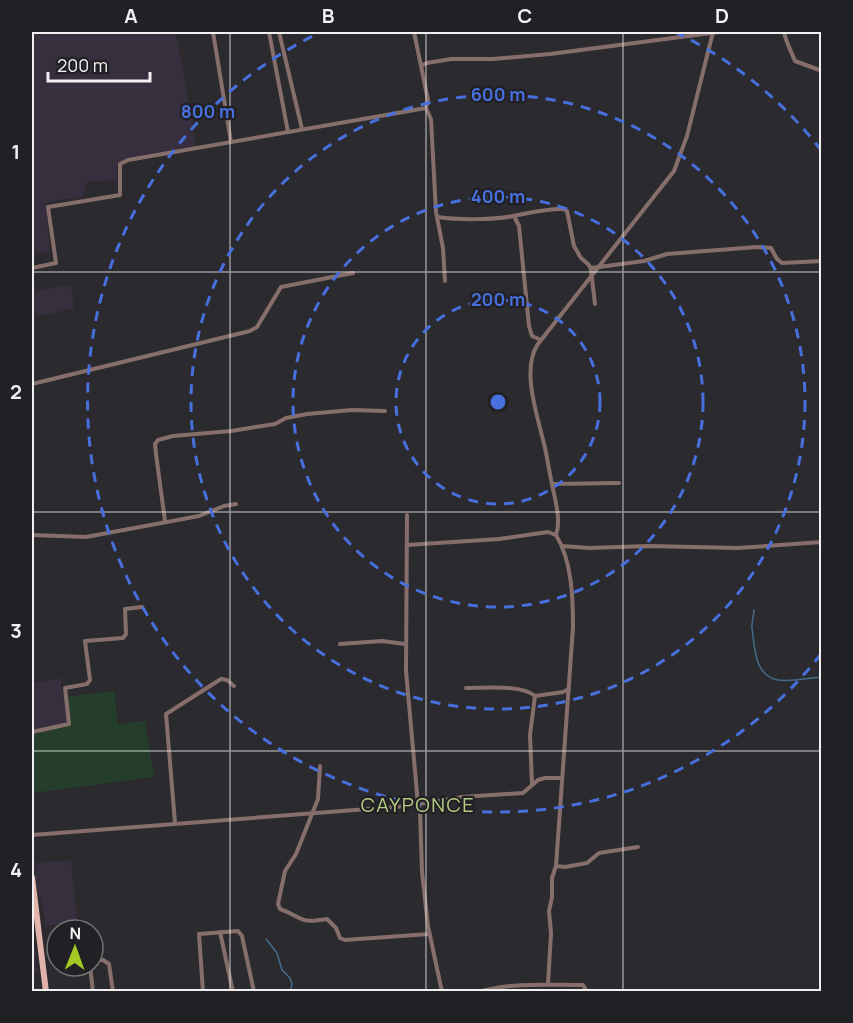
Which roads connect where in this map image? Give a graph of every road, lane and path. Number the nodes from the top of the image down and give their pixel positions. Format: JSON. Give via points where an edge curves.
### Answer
{"nodes":[{"id":1,"x":213,"y":32,"type":"edge"},
{"id":2,"x":269,"y":32,"type":"edge"},
{"id":3,"x":279,"y":32,"type":"edge"},
{"id":4,"x":414,"y":32,"type":"edge"},
{"id":5,"x":719,"y":32,"type":"edge"},
{"id":6,"x":784,"y":32,"type":"edge"},
{"id":7,"x":712,"y":33,"type":"edge"},
{"id":8,"x":422,"y":66,"type":"junction"},
{"id":9,"x":822,"y":72,"type":"edge"},
{"id":10,"x":426,"y":108,"type":"junction"},
{"id":11,"x":302,"y":129,"type":"junction"},
{"id":12,"x":288,"y":132,"type":"junction"},
{"id":13,"x":231,"y":142,"type":"junction"},
{"id":14,"x":514,"y":216,"type":"junction"},
{"id":15,"x":438,"y":217,"type":"junction"},
{"id":16,"x":822,"y":261,"type":"edge"},
{"id":17,"x":32,"y":268,"type":"edge"},
{"id":18,"x":591,"y":268,"type":"junction"},
{"id":19,"x":597,"y":268,"type":"junction"},
{"id":20,"x":353,"y":273,"type":"dead end"},
{"id":21,"x":592,"y":276,"type":"junction"},
{"id":22,"x":445,"y":281,"type":"dead end"},
{"id":23,"x":595,"y":304,"type":"dead end"},
{"id":24,"x":541,"y":340,"type":"junction"},
{"id":25,"x":32,"y":384,"type":"edge"},
{"id":26,"x":385,"y":411,"type":"dead end"},
{"id":27,"x":619,"y":483,"type":"dead end"},
{"id":28,"x":552,"y":484,"type":"junction"},
{"id":29,"x":236,"y":504,"type":"dead end"},
{"id":30,"x":407,"y":515,"type":"dead end"},
{"id":31,"x":165,"y":521,"type":"junction"},
{"id":32,"x":32,"y":535,"type":"edge"},
{"id":33,"x":556,"y":535,"type":"junction"},
{"id":34,"x":822,"y":542,"type":"edge"},
{"id":35,"x":407,"y":545,"type":"junction"},
{"id":36,"x":562,"y":546,"type":"junction"},
{"id":37,"x":142,"y":607,"type":"dead end"},
{"id":38,"x":340,"y":644,"type":"dead end"},
{"id":39,"x":405,"y":644,"type":"junction"},
{"id":40,"x":234,"y":686,"type":"dead end"},
{"id":41,"x":466,"y":688,"type":"dead end"},
{"id":42,"x":569,"y":688,"type":"junction"},
{"id":43,"x":535,"y":696,"type":"junction"},
{"id":44,"x":32,"y":732,"type":"edge"},
{"id":45,"x":320,"y":766,"type":"dead end"},
{"id":46,"x":562,"y":778,"type":"junction"},
{"id":47,"x":532,"y":784,"type":"junction"},
{"id":48,"x":418,"y":804,"type":"junction"},
{"id":49,"x":312,"y":813,"type":"junction"},
{"id":50,"x":175,"y":823,"type":"junction"},
{"id":51,"x":32,"y":835,"type":"edge"},
{"id":52,"x":639,"y":847,"type":"dead end"},
{"id":53,"x":556,"y":866,"type":"junction"},
{"id":54,"x":32,"y":877,"type":"edge"},
{"id":55,"x":220,"y":932,"type":"junction"},
{"id":56,"x":429,"y":934,"type":"junction"},
{"id":57,"x":105,"y":961,"type":"edge"},
{"id":58,"x":548,"y":984,"type":"junction"},
{"id":59,"x":46,"y":992,"type":"edge"},
{"id":60,"x":113,"y":992,"type":"edge"},
{"id":61,"x":203,"y":992,"type":"edge"},
{"id":62,"x":233,"y":992,"type":"edge"},
{"id":63,"x":254,"y":992,"type":"edge"},
{"id":64,"x":442,"y":992,"type":"edge"},
{"id":65,"x":479,"y":992,"type":"edge"},
{"id":66,"x":587,"y":992,"type":"edge"}],
"edges":[{"from":1,"to":13,"type":"street"},
{"from":2,"to":12,"type":"street"},
{"from":3,"to":11,"type":"street"},
{"from":4,"to":8,"type":"street"},
{"from":5,"to":7,"type":"street"},
{"from":6,"to":9,"type":"street","via":[[795,61]]},
{"from":7,"to":8,"type":"street","via":[[517,58],[451,59]]},
{"from":7,"to":19,"type":"street","via":[[678,161]]},
{"from":8,"to":10,"type":"street"},
{"from":10,"to":11,"type":"street"},
{"from":10,"to":15,"type":"street","via":[[431,119]]},
{"from":11,"to":12,"type":"street"},
{"from":12,"to":13,"type":"street"},
{"from":13,"to":17,"type":"street","via":[[128,160],[120,164],[120,195],[48,207],[56,263]]},
{"from":14,"to":15,"type":"street"},
{"from":14,"to":18,"type":"street","via":[[566,210],[574,246]]},
{"from":14,"to":24,"type":"street","via":[[519,226],[529,326],[532,336]]},
{"from":15,"to":22,"type":"street"},
{"from":16,"to":19,"type":"street","via":[[782,263],[771,248],[747,248],[667,254]]},
{"from":18,"to":19,"type":"street"},
{"from":18,"to":21,"type":"street"},
{"from":19,"to":21,"type":"street"},
{"from":20,"to":25,"type":"street","via":[[281,287],[257,327],[250,331]]},
{"from":21,"to":23,"type":"street"},
{"from":21,"to":24,"type":"street"},
{"from":24,"to":28,"type":"street","via":[[533,353],[530,370]]},
{"from":26,"to":31,"type":"street","via":[[307,414],[266,425],[158,440],[155,444]]},
{"from":27,"to":28,"type":"street"},
{"from":28,"to":33,"type":"street"},
{"from":29,"to":31,"type":"street"},
{"from":30,"to":35,"type":"street"},
{"from":31,"to":32,"type":"street","via":[[86,537]]},
{"from":33,"to":35,"type":"street","via":[[548,532]]},
{"from":33,"to":36,"type":"street"},
{"from":34,"to":36,"type":"street","via":[[738,548]]},
{"from":35,"to":39,"type":"street"},
{"from":36,"to":42,"type":"street","via":[[573,600]]},
{"from":37,"to":44,"type":"street","via":[[125,609],[123,638],[85,641],[89,682],[65,688],[69,724]]},
{"from":38,"to":39,"type":"street"},
{"from":39,"to":48,"type":"street"},
{"from":40,"to":50,"type":"street","via":[[226,680],[215,681],[166,714]]},
{"from":41,"to":43,"type":"street","via":[[508,688]]},
{"from":42,"to":43,"type":"street"},
{"from":42,"to":46,"type":"street"},
{"from":43,"to":47,"type":"street","via":[[530,735]]},
{"from":45,"to":49,"type":"street","via":[[318,799]]},
{"from":46,"to":47,"type":"street","via":[[545,778]]},
{"from":46,"to":53,"type":"street"},
{"from":47,"to":48,"type":"street","via":[[523,793]]},
{"from":48,"to":49,"type":"street"},
{"from":48,"to":56,"type":"street"},
{"from":49,"to":50,"type":"street"},
{"from":49,"to":56,"type":"street","via":[[285,871],[280,909],[300,920],[327,919],[345,940]]},
{"from":50,"to":51,"type":"street"},
{"from":52,"to":53,"type":"street","via":[[599,853],[586,862]]},
{"from":53,"to":58,"type":"street","via":[[549,911]]},
{"from":54,"to":59,"type":"main road"},
{"from":55,"to":61,"type":"street","via":[[199,934]]},
{"from":55,"to":62,"type":"street"},
{"from":55,"to":63,"type":"street","via":[[238,931],[242,936]]},
{"from":56,"to":64,"type":"street"},
{"from":57,"to":60,"type":"street","via":[[109,964]]},
{"from":58,"to":65,"type":"street"},
{"from":58,"to":66,"type":"street","via":[[583,985]]}]}
